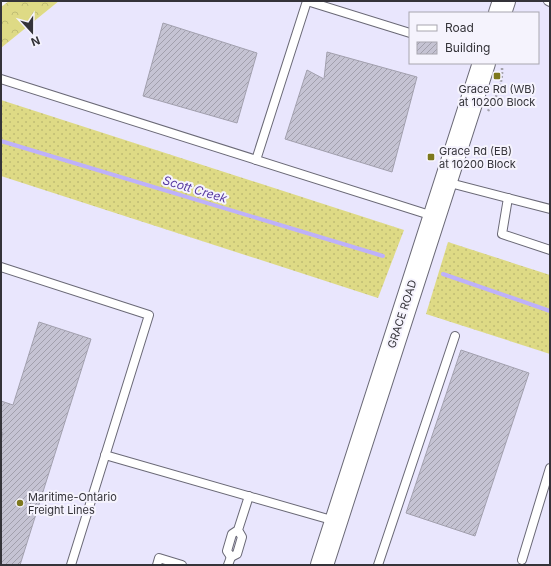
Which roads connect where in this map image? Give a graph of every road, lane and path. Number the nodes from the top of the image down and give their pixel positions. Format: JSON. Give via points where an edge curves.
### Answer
{"nodes":[{"id":1,"x":306,"y":1,"type":"edge"},
{"id":2,"x":504,"y":1,"type":"edge"},
{"id":3,"x":500,"y":12,"type":"edge"},
{"id":4,"x":409,"y":33,"type":"edge"},
{"id":5,"x":493,"y":64,"type":"edge"},
{"id":6,"x":1,"y":79,"type":"edge"},
{"id":7,"x":486,"y":114,"type":"dead end"},
{"id":8,"x":256,"y":160,"type":"junction"},
{"id":9,"x":445,"y":182,"type":"junction"},
{"id":10,"x":508,"y":198,"type":"junction"},
{"id":11,"x":550,"y":209,"type":"edge"},
{"id":12,"x":434,"y":216,"type":"junction"},
{"id":13,"x":550,"y":250,"type":"edge"},
{"id":14,"x":1,"y":267,"type":"edge"},
{"id":15,"x":455,"y":336,"type":"dead end"},
{"id":16,"x":105,"y":455,"type":"junction"},
{"id":17,"x":550,"y":468,"type":"edge"},
{"id":18,"x":249,"y":496,"type":"junction"},
{"id":19,"x":336,"y":521,"type":"junction"},
{"id":20,"x":522,"y":560,"type":"dead end"},
{"id":21,"x":229,"y":561,"type":"edge"},
{"id":22,"x":71,"y":565,"type":"edge"},
{"id":23,"x":157,"y":565,"type":"edge"},
{"id":24,"x":182,"y":565,"type":"edge"},
{"id":25,"x":322,"y":565,"type":"edge"},
{"id":26,"x":378,"y":565,"type":"edge"}],
"edges":[{"from":1,"to":4,"type":"lane"},
{"from":1,"to":8,"type":"lane"},
{"from":2,"to":3,"type":"street"},
{"from":5,"to":7,"type":"path","via":[[503,77],[494,103]]},
{"from":5,"to":9,"type":"street","name":"GRACE ROAD"},
{"from":6,"to":8,"type":"lane"},
{"from":8,"to":12,"type":"lane"},
{"from":9,"to":10,"type":"lane"},
{"from":9,"to":12,"type":"street","name":"GRACE ROAD"},
{"from":10,"to":11,"type":"lane"},
{"from":10,"to":13,"type":"lane","via":[[502,234]]},
{"from":12,"to":19,"type":"street","name":"GRACE ROAD"},
{"from":14,"to":16,"type":"lane","via":[[149,315]]},
{"from":15,"to":26,"type":"lane"},
{"from":16,"to":18,"type":"lane"},
{"from":16,"to":22,"type":"lane"},
{"from":17,"to":20,"type":"lane"},
{"from":18,"to":19,"type":"lane"},
{"from":18,"to":21,"type":"lane","via":[[238,530],[232,534],[227,551]]},
{"from":19,"to":25,"type":"street","name":"GRACE ROAD"},
{"from":23,"to":24,"type":"lane","via":[[159,558]]}]}
